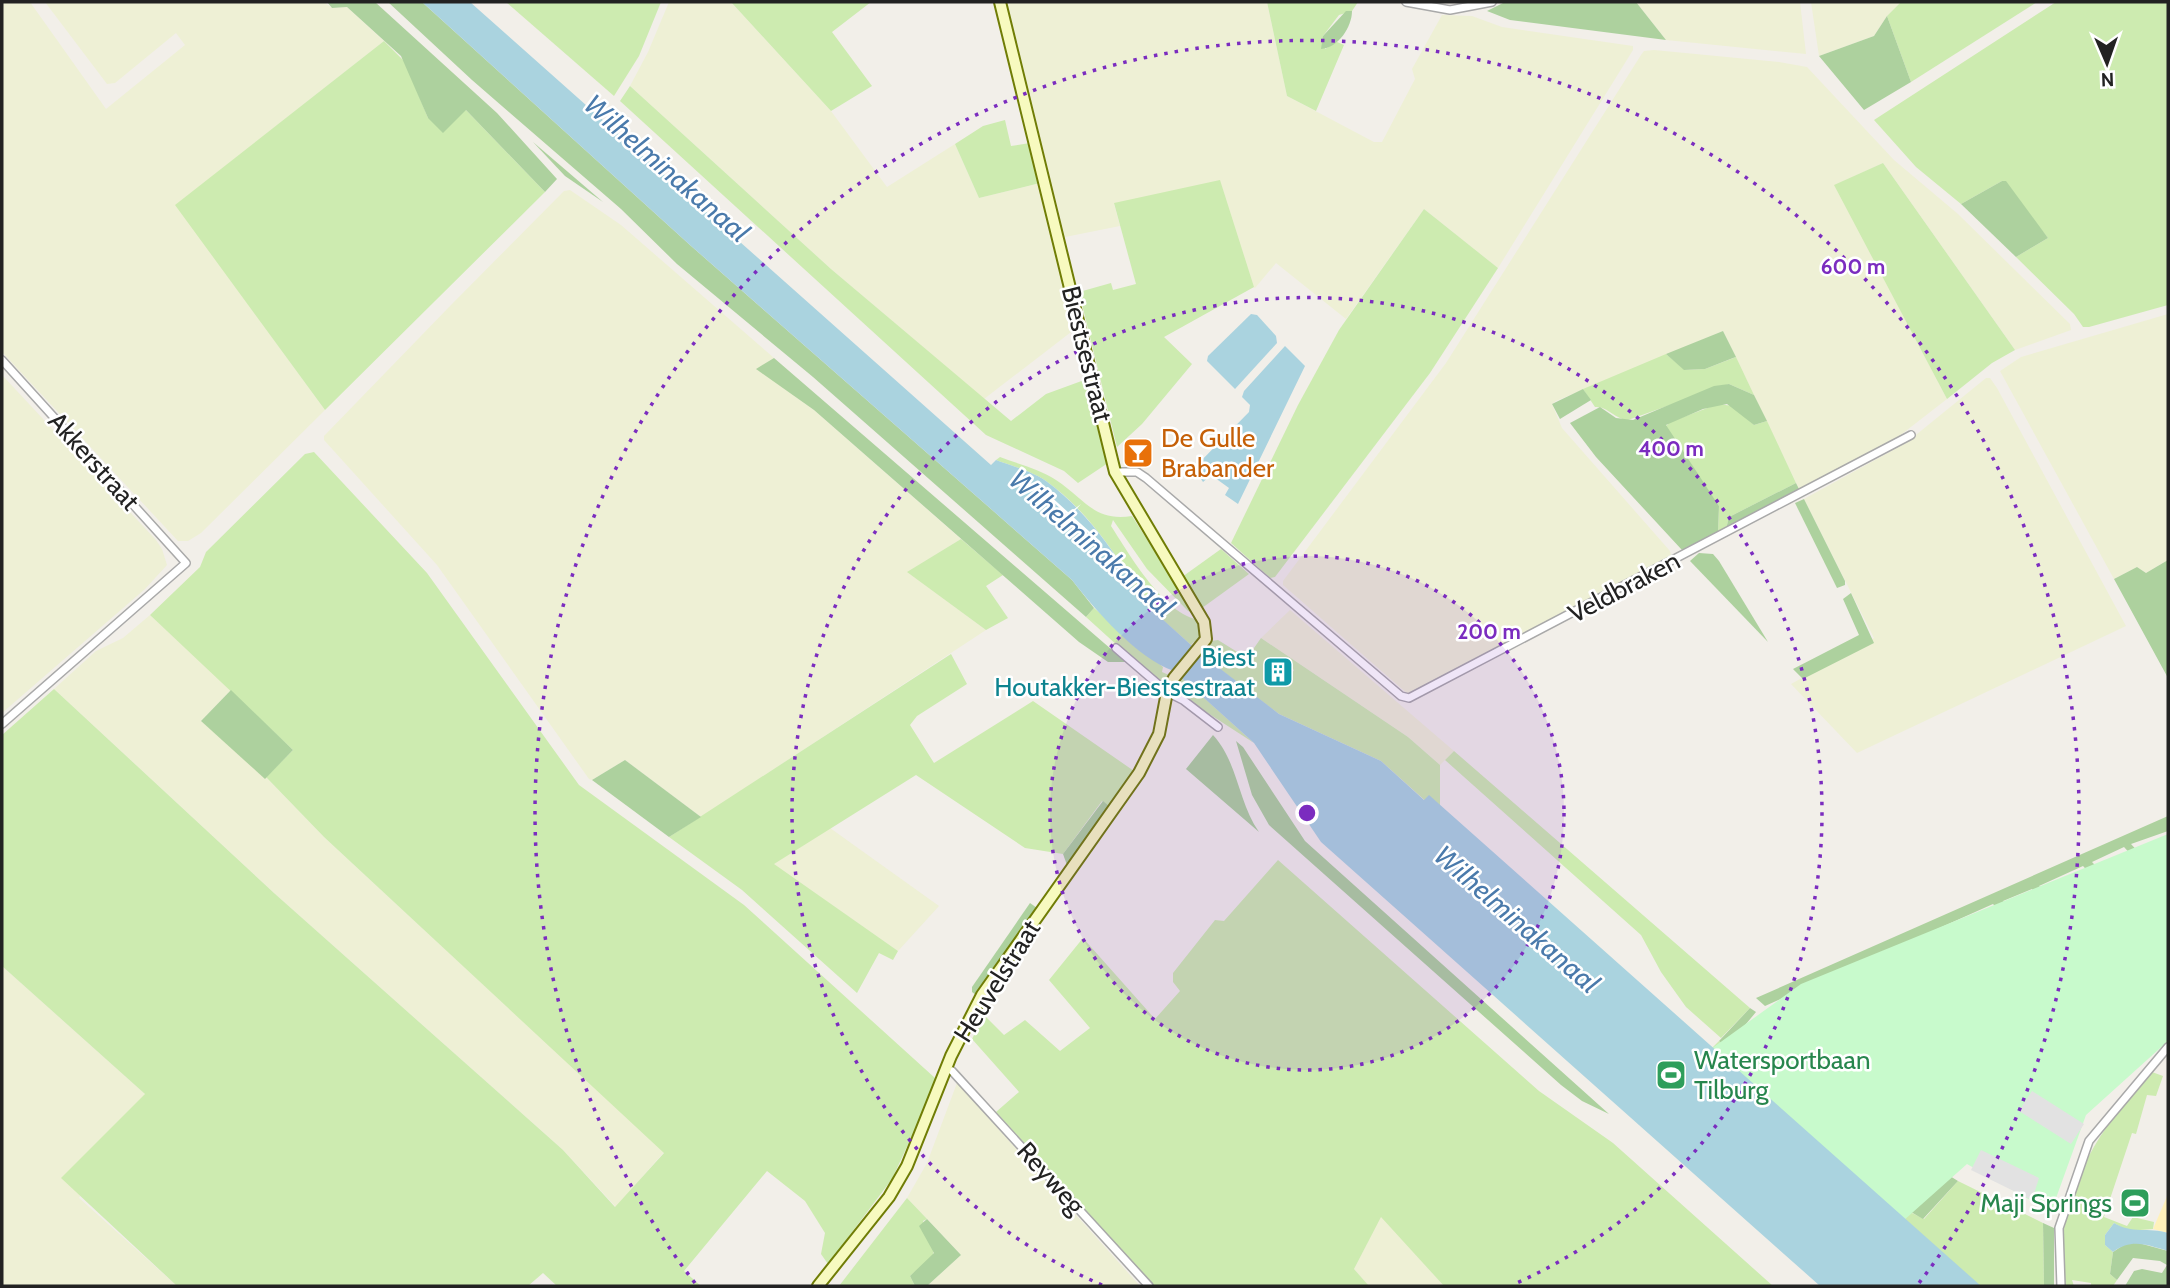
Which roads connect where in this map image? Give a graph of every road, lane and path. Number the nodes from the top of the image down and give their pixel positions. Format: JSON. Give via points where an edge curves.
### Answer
{"nodes":[{"id":1,"x":1000,"y":2,"type":"edge"},
{"id":2,"x":1406,"y":2,"type":"edge"},
{"id":3,"x":1492,"y":2,"type":"edge"},
{"id":4,"x":2,"y":360,"type":"edge"},
{"id":5,"x":1911,"y":435,"type":"dead end"},
{"id":6,"x":1115,"y":472,"type":"junction"},
{"id":7,"x":1116,"y":648,"type":"dead end"},
{"id":8,"x":1167,"y":692,"type":"junction"},
{"id":9,"x":2,"y":724,"type":"edge"},
{"id":10,"x":1218,"y":727,"type":"dead end"},
{"id":11,"x":1149,"y":757,"type":"joint"},
{"id":12,"x":2168,"y":1046,"type":"edge"},
{"id":13,"x":952,"y":1071,"type":"dead end"},
{"id":14,"x":818,"y":1286,"type":"edge"},
{"id":15,"x":1149,"y":1286,"type":"edge"},
{"id":16,"x":2061,"y":1286,"type":"edge"}],
"edges":[{"from":1,"to":6,"type":"street","name":"Biestsestraat"},
{"from":2,"to":3,"type":"street","via":[[1450,10]]},
{"from":4,"to":9,"type":"street","name":"Akkerstraat","via":[[186,563]]},
{"from":5,"to":6,"type":"street","name":"Veldbraken","via":[[1409,698],[1401,696],[1146,478],[1137,472]]},
{"from":6,"to":8,"type":"street","name":"Biestsestraat","via":[[1205,622],[1202,646]]},
{"from":7,"to":8,"type":"street"},
{"from":8,"to":10,"type":"street"},
{"from":8,"to":11,"type":"street","name":"Biestsestraat"},
{"from":11,"to":14,"type":"street","name":"Heuvelstraat","via":[[982,995],[901,1176]]},
{"from":12,"to":16,"type":"street","via":[[2089,1141],[2059,1228]]},
{"from":13,"to":15,"type":"street","name":"Reyweg"}]}
